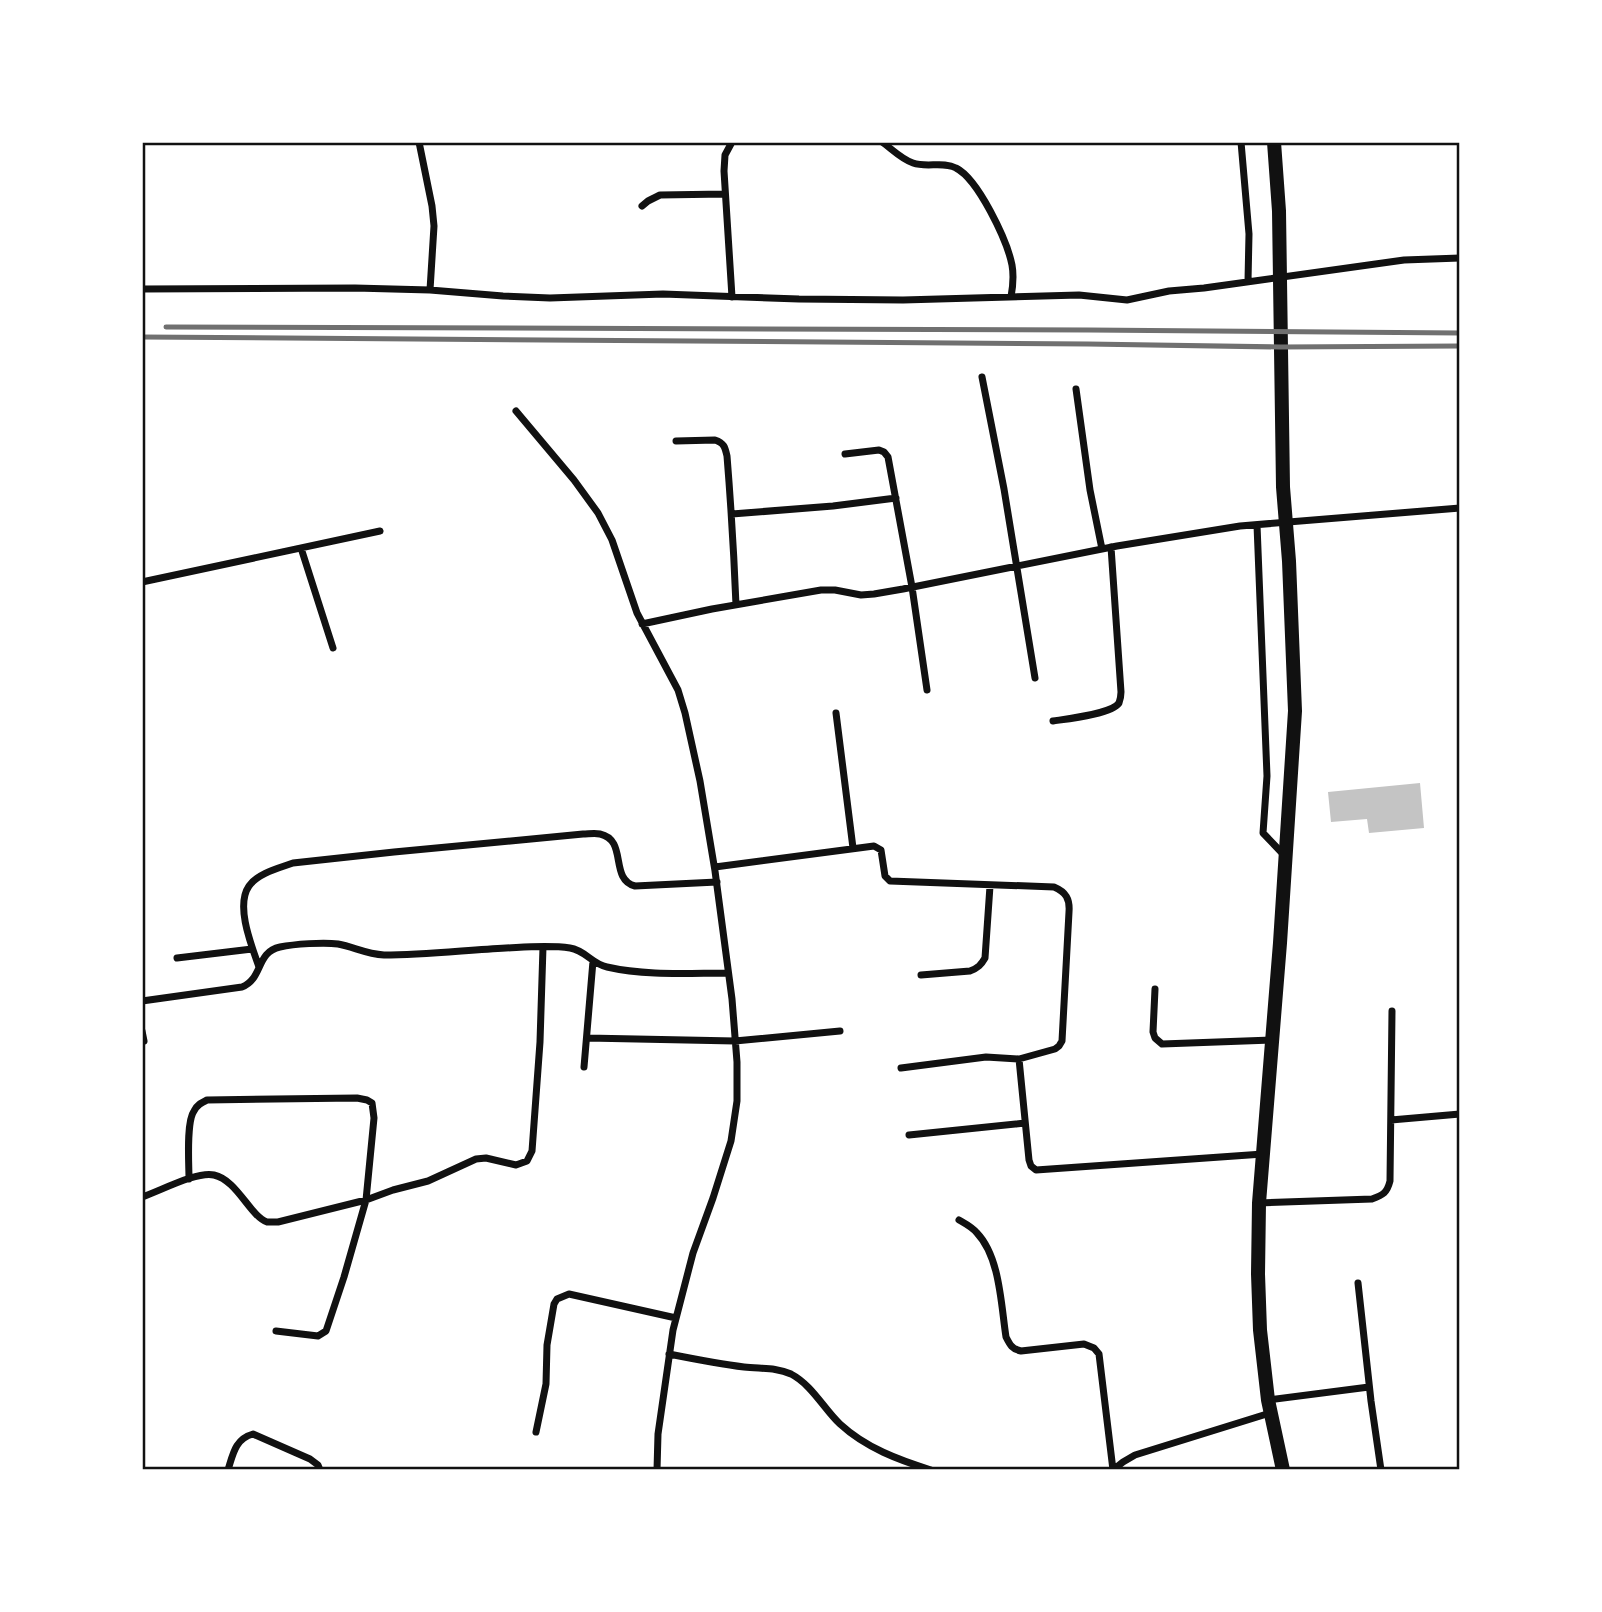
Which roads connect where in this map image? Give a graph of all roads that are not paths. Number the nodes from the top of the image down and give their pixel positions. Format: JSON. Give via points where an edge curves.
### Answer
{"nodes":[{"id":1,"x":419,"y":142,"type":"edge"},
{"id":2,"x":732,"y":142,"type":"edge"},
{"id":3,"x":882,"y":142,"type":"edge"},
{"id":4,"x":1241,"y":142,"type":"edge"},
{"id":5,"x":1274,"y":142,"type":"edge"},
{"id":6,"x":726,"y":194,"type":"junction"},
{"id":7,"x":642,"y":206,"type":"dead end"},
{"id":8,"x":1460,"y":258,"type":"edge"},
{"id":9,"x":1248,"y":281,"type":"junction"},
{"id":10,"x":142,"y":289,"type":"edge"},
{"id":11,"x":430,"y":290,"type":"junction"},
{"id":12,"x":732,"y":296,"type":"junction"},
{"id":13,"x":1011,"y":297,"type":"junction"},
{"id":14,"x":982,"y":377,"type":"dead end"},
{"id":15,"x":1076,"y":389,"type":"dead end"},
{"id":16,"x":516,"y":411,"type":"dead end"},
{"id":17,"x":676,"y":442,"type":"dead end"},
{"id":18,"x":845,"y":454,"type":"dead end"},
{"id":19,"x":896,"y":498,"type":"junction"},
{"id":20,"x":1460,"y":508,"type":"edge"},
{"id":21,"x":732,"y":514,"type":"junction"},
{"id":22,"x":1257,"y":525,"type":"junction"},
{"id":23,"x":380,"y":531,"type":"dead end"},
{"id":24,"x":1111,"y":547,"type":"junction"},
{"id":25,"x":302,"y":548,"type":"junction"},
{"id":26,"x":1102,"y":549,"type":"junction"},
{"id":27,"x":1016,"y":567,"type":"junction"},
{"id":28,"x":142,"y":582,"type":"edge"},
{"id":29,"x":912,"y":587,"type":"junction"},
{"id":30,"x":736,"y":605,"type":"junction"},
{"id":31,"x":642,"y":624,"type":"junction"},
{"id":32,"x":333,"y":648,"type":"dead end"},
{"id":33,"x":1035,"y":678,"type":"dead end"},
{"id":34,"x":927,"y":691,"type":"dead end"},
{"id":35,"x":836,"y":713,"type":"dead end"},
{"id":36,"x":1053,"y":722,"type":"dead end"},
{"id":37,"x":853,"y":848,"type":"junction"},
{"id":38,"x":1286,"y":858,"type":"junction"},
{"id":39,"x":715,"y":867,"type":"junction"},
{"id":40,"x":717,"y":882,"type":"junction"},
{"id":41,"x":990,"y":886,"type":"junction"},
{"id":42,"x":543,"y":947,"type":"junction"},
{"id":43,"x":252,"y":949,"type":"junction"},
{"id":44,"x":177,"y":958,"type":"dead end"},
{"id":45,"x":593,"y":961,"type":"junction"},
{"id":46,"x":259,"y":967,"type":"junction"},
{"id":47,"x":729,"y":972,"type":"junction"},
{"id":48,"x":921,"y":975,"type":"dead end"},
{"id":49,"x":1155,"y":989,"type":"dead end"},
{"id":50,"x":142,"y":1001,"type":"edge"},
{"id":51,"x":1392,"y":1012,"type":"dead end"},
{"id":52,"x":142,"y":1031,"type":"edge"},
{"id":53,"x":840,"y":1031,"type":"dead end"},
{"id":54,"x":587,"y":1038,"type":"junction"},
{"id":55,"x":1273,"y":1040,"type":"junction"},
{"id":56,"x":144,"y":1041,"type":"dead end"},
{"id":57,"x":735,"y":1041,"type":"junction"},
{"id":58,"x":1019,"y":1059,"type":"junction"},
{"id":59,"x":584,"y":1067,"type":"dead end"},
{"id":60,"x":901,"y":1068,"type":"dead end"},
{"id":61,"x":1460,"y":1114,"type":"edge"},
{"id":62,"x":1391,"y":1120,"type":"junction"},
{"id":63,"x":1025,"y":1123,"type":"junction"},
{"id":64,"x":909,"y":1135,"type":"dead end"},
{"id":65,"x":1264,"y":1154,"type":"junction"},
{"id":66,"x":189,"y":1179,"type":"junction"},
{"id":67,"x":142,"y":1197,"type":"edge"},
{"id":68,"x":366,"y":1200,"type":"junction"},
{"id":69,"x":1259,"y":1203,"type":"junction"},
{"id":70,"x":959,"y":1220,"type":"dead end"},
{"id":71,"x":1358,"y":1283,"type":"dead end"},
{"id":72,"x":676,"y":1318,"type":"junction"},
{"id":73,"x":276,"y":1331,"type":"dead end"},
{"id":74,"x":669,"y":1354,"type":"junction"},
{"id":75,"x":1369,"y":1388,"type":"junction"},
{"id":76,"x":1269,"y":1407,"type":"junction"},
{"id":77,"x":536,"y":1432,"type":"dead end"},
{"id":78,"x":228,"y":1470,"type":"edge"},
{"id":79,"x":320,"y":1470,"type":"edge"},
{"id":80,"x":657,"y":1470,"type":"edge"},
{"id":81,"x":931,"y":1470,"type":"edge"},
{"id":82,"x":1283,"y":1470,"type":"edge"},
{"id":83,"x":1381,"y":1470,"type":"edge"}],
"edges":[{"from":1,"to":11,"type":"street","via":[[434,226]]},
{"from":2,"to":6,"type":"street","via":[[725,155]]},
{"from":3,"to":13,"type":"street","via":[[915,164],[953,166],[976,186],[1007,248]]},
{"from":4,"to":9,"type":"street"},
{"from":5,"to":38,"type":"highway","via":[[1283,487],[1295,711]]},
{"from":6,"to":7,"type":"street","via":[[660,195]]},
{"from":6,"to":12,"type":"street"},
{"from":8,"to":9,"type":"street","via":[[1404,260]]},
{"from":9,"to":13,"type":"street","via":[[1127,300],[1079,295]]},
{"from":10,"to":11,"type":"street"},
{"from":11,"to":12,"type":"street","via":[[550,298]]},
{"from":12,"to":13,"type":"street"},
{"from":14,"to":27,"type":"street"},
{"from":15,"to":26,"type":"street"},
{"from":16,"to":31,"type":"street","via":[[598,513]]},
{"from":17,"to":21,"type":"street","via":[[715,440],[725,446]]},
{"from":18,"to":19,"type":"street","via":[[884,452]]},
{"from":19,"to":21,"type":"street"},
{"from":19,"to":29,"type":"street"},
{"from":20,"to":22,"type":"street"},
{"from":21,"to":30,"type":"street"},
{"from":22,"to":24,"type":"street"},
{"from":22,"to":38,"type":"street","via":[[1267,776],[1263,833]]},
{"from":23,"to":25,"type":"street"},
{"from":24,"to":26,"type":"street"},
{"from":24,"to":36,"type":"street","via":[[1120,701],[1107,710]]},
{"from":25,"to":28,"type":"street"},
{"from":25,"to":32,"type":"street"},
{"from":26,"to":27,"type":"street"},
{"from":27,"to":29,"type":"street"},
{"from":27,"to":33,"type":"street"},
{"from":29,"to":30,"type":"street","via":[[861,595],[821,590]]},
{"from":29,"to":34,"type":"street"},
{"from":30,"to":31,"type":"street"},
{"from":31,"to":39,"type":"street","via":[[678,690],[685,713]]},
{"from":35,"to":37,"type":"street"},
{"from":37,"to":39,"type":"street"},
{"from":37,"to":41,"type":"street","via":[[878,847],[890,881]]},
{"from":38,"to":55,"type":"highway"},
{"from":39,"to":40,"type":"street"},
{"from":40,"to":43,"type":"street","via":[[629,885],[621,873],[617,850],[600,834],[293,863],[249,886],[244,904]]},
{"from":40,"to":47,"type":"street"},
{"from":41,"to":48,"type":"street","via":[[982,964],[970,971]]},
{"from":41,"to":58,"type":"street","via":[[1054,887],[1067,895],[1069,904],[1062,1041],[1055,1049]]},
{"from":42,"to":45,"type":"street","via":[[579,949]]},
{"from":42,"to":46,"type":"street","via":[[384,955],[327,943],[277,947]]},
{"from":42,"to":68,"type":"street","via":[[531,1156],[516,1165],[476,1159]]},
{"from":43,"to":44,"type":"street"},
{"from":43,"to":46,"type":"street"},
{"from":45,"to":47,"type":"street","via":[[654,973]]},
{"from":45,"to":54,"type":"street"},
{"from":46,"to":50,"type":"street","via":[[253,982],[242,987]]},
{"from":47,"to":57,"type":"street"},
{"from":49,"to":55,"type":"street","via":[[1153,1032],[1162,1044]]},
{"from":51,"to":62,"type":"street"},
{"from":52,"to":56,"type":"street"},
{"from":53,"to":57,"type":"street"},
{"from":54,"to":57,"type":"street"},
{"from":54,"to":59,"type":"street"},
{"from":55,"to":65,"type":"highway"},
{"from":57,"to":72,"type":"street","via":[[737,1101],[731,1141]]},
{"from":58,"to":60,"type":"street","via":[[986,1056]]},
{"from":58,"to":63,"type":"street"},
{"from":61,"to":62,"type":"street"},
{"from":62,"to":69,"type":"street","via":[[1390,1181],[1382,1196]]},
{"from":63,"to":64,"type":"street"},
{"from":63,"to":65,"type":"street","via":[[1029,1160],[1036,1170]]},
{"from":65,"to":69,"type":"highway"},
{"from":66,"to":67,"type":"street"},
{"from":66,"to":68,"type":"street","via":[[214,1175],[224,1180],[268,1222]]},
{"from":66,"to":68,"type":"street","via":[[191,1115],[207,1100],[358,1098],[372,1103],[374,1118]]},
{"from":68,"to":73,"type":"street","via":[[326,1331],[318,1336]]},
{"from":69,"to":76,"type":"highway","via":[[1260,1329]]},
{"from":70,"to":76,"type":"street","via":[[978,1234],[992,1259],[1006,1337],[1014,1349],[1084,1344],[1099,1354],[1113,1470],[1135,1455]]},
{"from":71,"to":75,"type":"street"},
{"from":72,"to":74,"type":"street"},
{"from":72,"to":77,"type":"street","via":[[569,1294],[556,1299]]},
{"from":74,"to":80,"type":"street"},
{"from":74,"to":81,"type":"street","via":[[789,1373],[801,1380],[842,1426],[874,1448]]},
{"from":75,"to":76,"type":"street"},
{"from":75,"to":83,"type":"street"},
{"from":76,"to":82,"type":"highway"},
{"from":78,"to":79,"type":"street","via":[[240,1440],[253,1434],[310,1459]]}]}
